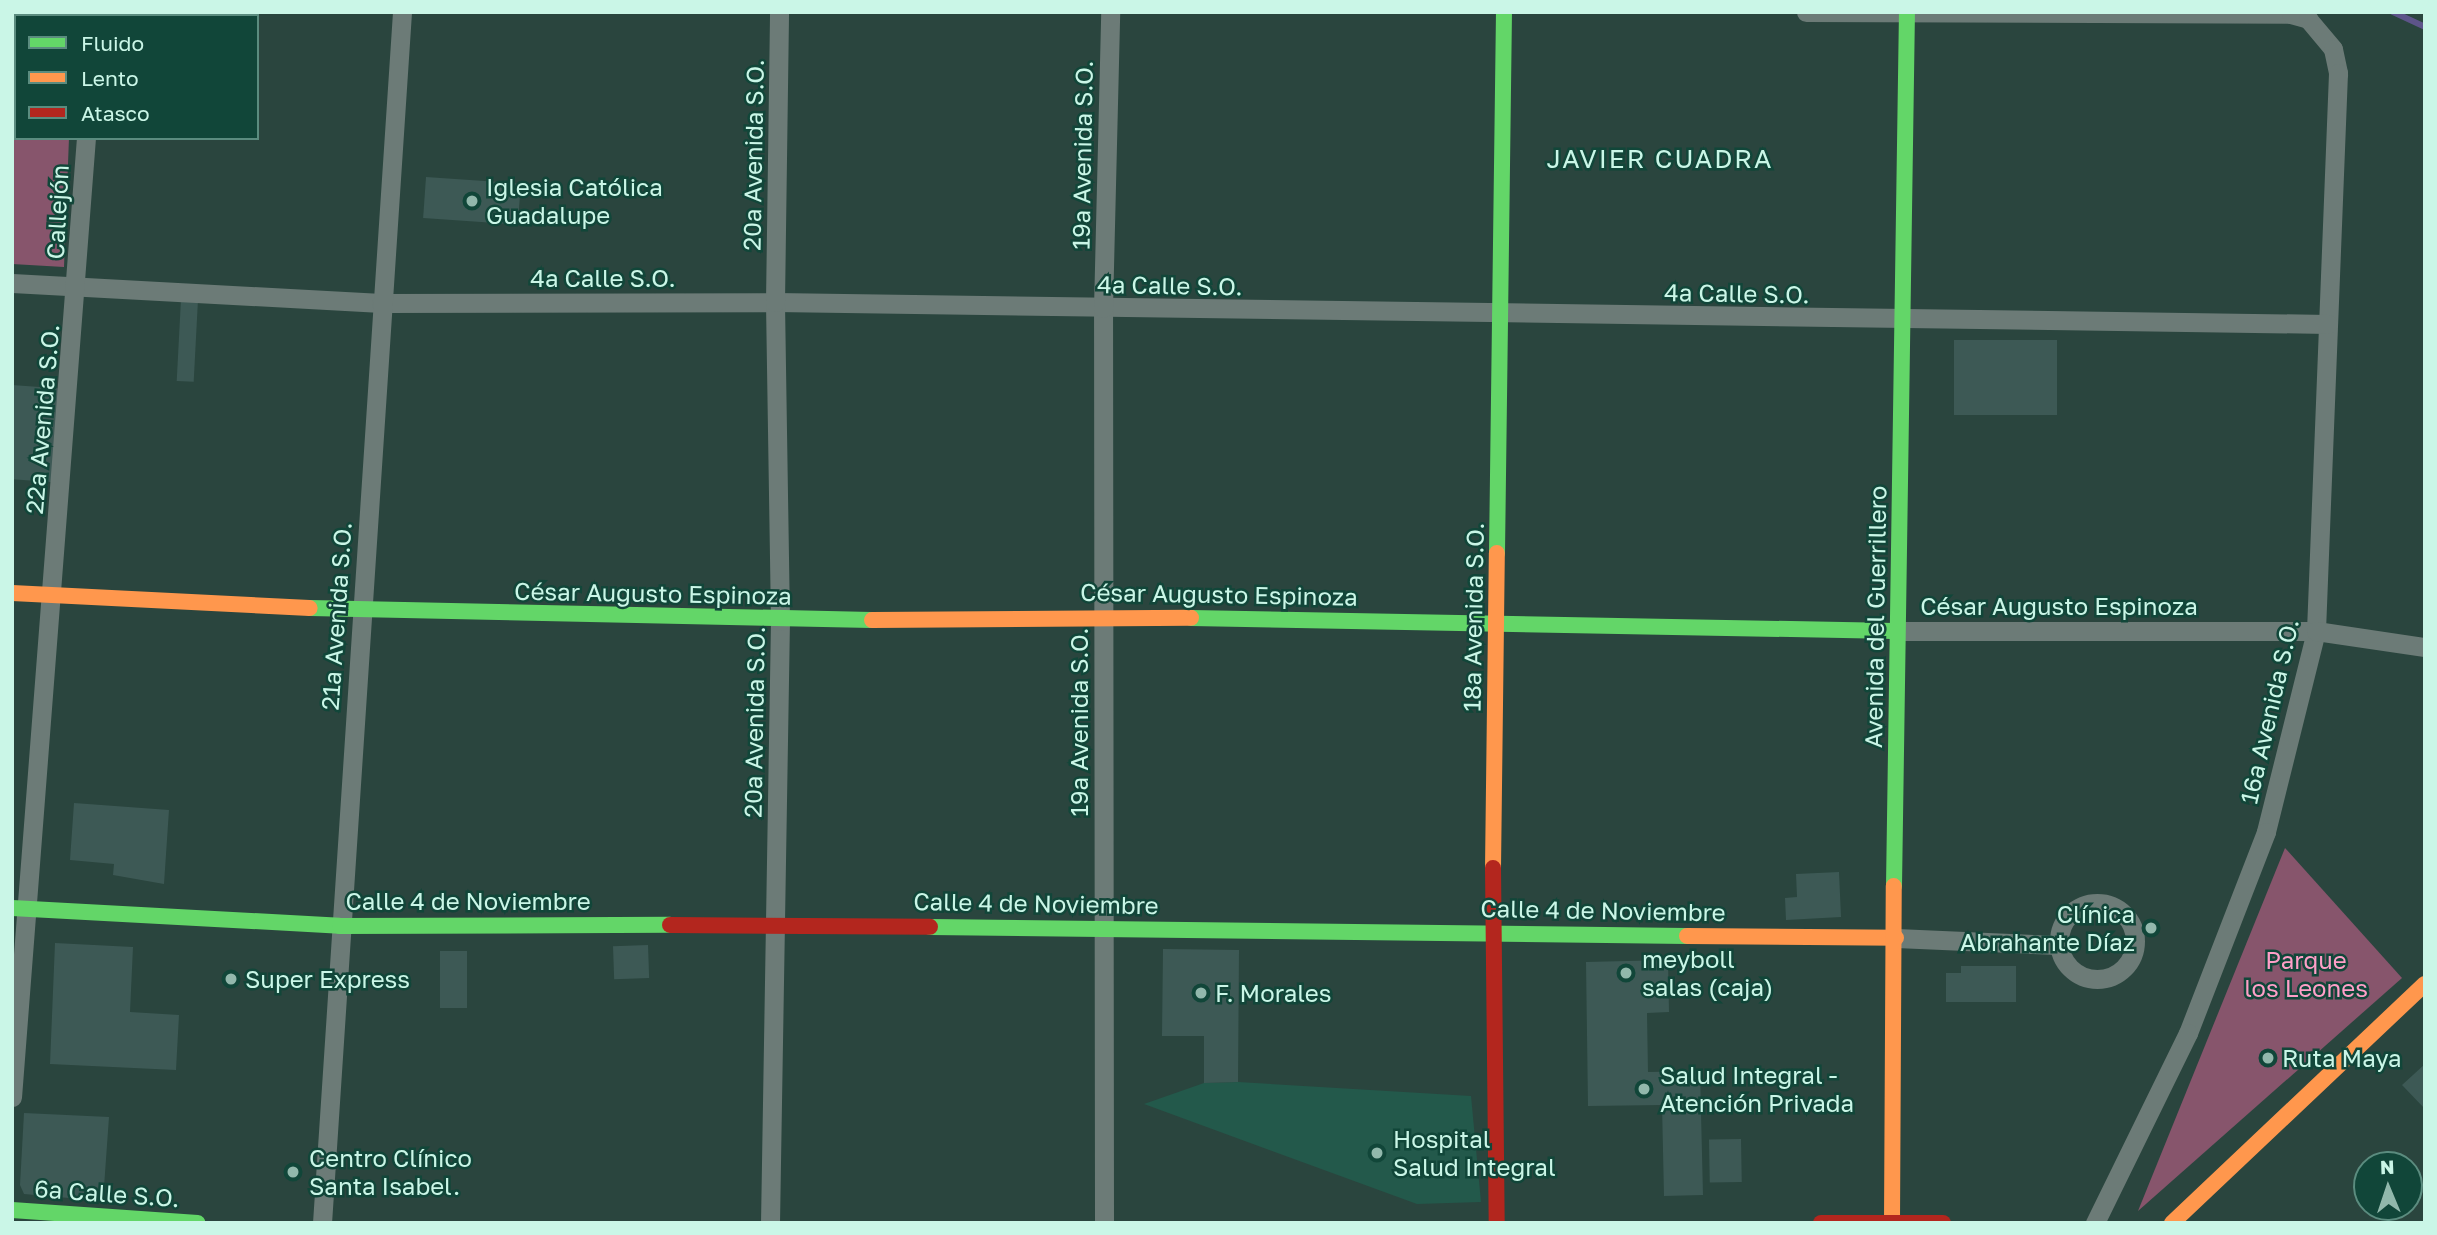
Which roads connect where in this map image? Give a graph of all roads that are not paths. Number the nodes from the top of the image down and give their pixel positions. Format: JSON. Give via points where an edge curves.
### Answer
{"nodes":[{"id":1,"x":402,"y":12,"type":"edge"},
{"id":2,"x":779,"y":12,"type":"edge"},
{"id":3,"x":1110,"y":12,"type":"edge"},
{"id":4,"x":1504,"y":12,"type":"edge"},
{"id":5,"x":1806,"y":12,"type":"edge"},
{"id":6,"x":1907,"y":13,"type":"edge"},
{"id":7,"x":86,"y":140,"type":"edge"},
{"id":8,"x":12,"y":282,"type":"edge"},
{"id":9,"x":77,"y":289,"type":"junction"},
{"id":10,"x":775,"y":302,"type":"junction"},
{"id":11,"x":381,"y":303,"type":"junction"},
{"id":12,"x":1103,"y":308,"type":"junction"},
{"id":13,"x":1500,"y":314,"type":"junction"},
{"id":14,"x":1905,"y":320,"type":"junction"},
{"id":15,"x":2328,"y":324,"type":"junction"},
{"id":16,"x":12,"y":593,"type":"edge"},
{"id":17,"x":52,"y":594,"type":"junction"},
{"id":18,"x":361,"y":611,"type":"junction"},
{"id":19,"x":1104,"y":616,"type":"junction"},
{"id":20,"x":780,"y":621,"type":"junction"},
{"id":21,"x":1496,"y":622,"type":"junction"},
{"id":22,"x":1895,"y":631,"type":"junction"},
{"id":23,"x":2316,"y":631,"type":"junction"},
{"id":24,"x":2425,"y":648,"type":"edge"},
{"id":25,"x":20,"y":909,"type":"edge"},
{"id":26,"x":776,"y":925,"type":"junction"},
{"id":27,"x":340,"y":926,"type":"junction"},
{"id":28,"x":1101,"y":929,"type":"junction"},
{"id":29,"x":1492,"y":933,"type":"junction"},
{"id":30,"x":1896,"y":938,"type":"junction"},
{"id":31,"x":2059,"y":945,"type":"dead end"},
{"id":32,"x":2425,"y":984,"type":"edge"},
{"id":33,"x":12,"y":1097,"type":"edge"},
{"id":34,"x":12,"y":1210,"type":"edge"},
{"id":35,"x":1892,"y":1222,"type":"edge"},
{"id":36,"x":198,"y":1223,"type":"edge"},
{"id":37,"x":322,"y":1223,"type":"edge"},
{"id":38,"x":770,"y":1223,"type":"edge"},
{"id":39,"x":1104,"y":1223,"type":"edge"},
{"id":40,"x":1497,"y":1223,"type":"edge"},
{"id":41,"x":1821,"y":1223,"type":"edge"},
{"id":42,"x":1943,"y":1223,"type":"edge"},
{"id":43,"x":2095,"y":1223,"type":"edge"},
{"id":44,"x":2172,"y":1223,"type":"edge"}],
"edges":[{"from":1,"to":11,"type":"street","name":"21a Avenida S.O."},
{"from":2,"to":10,"type":"street","name":"20a Avenida S.O."},
{"from":3,"to":12,"type":"street","name":"19a Avenida S.O."},
{"from":4,"to":13,"type":"main road","name":"18a Avenida S.O."},
{"from":5,"to":6,"type":"street"},
{"from":6,"to":14,"type":"main road","name":"Avenida del Guerrillero"},
{"from":6,"to":15,"type":"street","name":"16a Avenida S.O.","via":[[2291,14],[2308,19],[2333,49],[2338,73]]},
{"from":7,"to":9,"type":"street","name":"Callejón"},
{"from":8,"to":9,"type":"street","name":"4a Calle S.O."},
{"from":9,"to":11,"type":"street","name":"4a Calle S.O."},
{"from":9,"to":17,"type":"street","name":"22a Avenida S.O."},
{"from":10,"to":11,"type":"street","name":"4a Calle S.O."},
{"from":10,"to":12,"type":"street","name":"4a Calle S.O."},
{"from":10,"to":20,"type":"street","name":"20a Avenida S.O."},
{"from":11,"to":18,"type":"street","name":"21a Avenida S.O."},
{"from":12,"to":13,"type":"street","name":"4a Calle S.O."},
{"from":12,"to":19,"type":"street","name":"19a Avenida S.O."},
{"from":13,"to":14,"type":"street","name":"4a Calle S.O."},
{"from":13,"to":21,"type":"main road","name":"18a Avenida S.O."},
{"from":14,"to":15,"type":"street","name":"4a Calle S.O."},
{"from":14,"to":22,"type":"main road","name":"Avenida del Guerrillero"},
{"from":15,"to":23,"type":"street","name":"16a Avenida S.O."},
{"from":16,"to":17,"type":"main road","name":"César Augusto Espinoza"},
{"from":17,"to":18,"type":"main road","name":"César Augusto Espinoza"},
{"from":17,"to":25,"type":"street","name":"22a Avenida S.O."},
{"from":18,"to":20,"type":"main road","name":"César Augusto Espinoza"},
{"from":18,"to":27,"type":"street","name":"21a Avenida S.O."},
{"from":19,"to":20,"type":"main road","name":"César Augusto Espinoza"},
{"from":19,"to":21,"type":"main road","name":"César Augusto Espinoza"},
{"from":19,"to":28,"type":"street","name":"19a Avenida S.O."},
{"from":20,"to":26,"type":"street","name":"20a Avenida S.O."},
{"from":21,"to":22,"type":"main road","name":"César Augusto Espinoza"},
{"from":21,"to":29,"type":"main road","name":"18a Avenida S.O."},
{"from":22,"to":23,"type":"street","name":"César Augusto Espinoza"},
{"from":22,"to":30,"type":"main road","name":"Avenida del Guerrillero"},
{"from":23,"to":24,"type":"street","name":"César Augusto Espinoza"},
{"from":23,"to":43,"type":"street","name":"16a Avenida S.O.","via":[[2266,832],[2188,1032]]},
{"from":25,"to":27,"type":"main road","name":"Calle 4 de Noviembre"},
{"from":25,"to":33,"type":"street","name":"22a Avenida S.O."},
{"from":26,"to":27,"type":"main road","name":"Calle 4 de Noviembre"},
{"from":26,"to":28,"type":"main road","name":"Calle 4 de Noviembre"},
{"from":26,"to":38,"type":"street","name":"20a Avenida S.O."},
{"from":27,"to":37,"type":"street","name":"21a Avenida S.O."},
{"from":28,"to":29,"type":"main road","name":"Calle 4 de Noviembre"},
{"from":28,"to":39,"type":"street","name":"19a Avenida S.O."},
{"from":29,"to":30,"type":"main road","name":"Calle 4 de Noviembre"},
{"from":29,"to":40,"type":"main road","name":"18a Avenida S.O."},
{"from":30,"to":31,"type":"street","name":"Calle 4 de Noviembre"},
{"from":30,"to":35,"type":"main road","name":"Avenida del Guerrillero"},
{"from":32,"to":44,"type":"main road"},
{"from":34,"to":36,"type":"main road","name":"6a Calle S.O."},
{"from":35,"to":41,"type":"main road"},
{"from":35,"to":42,"type":"main road"}]}
